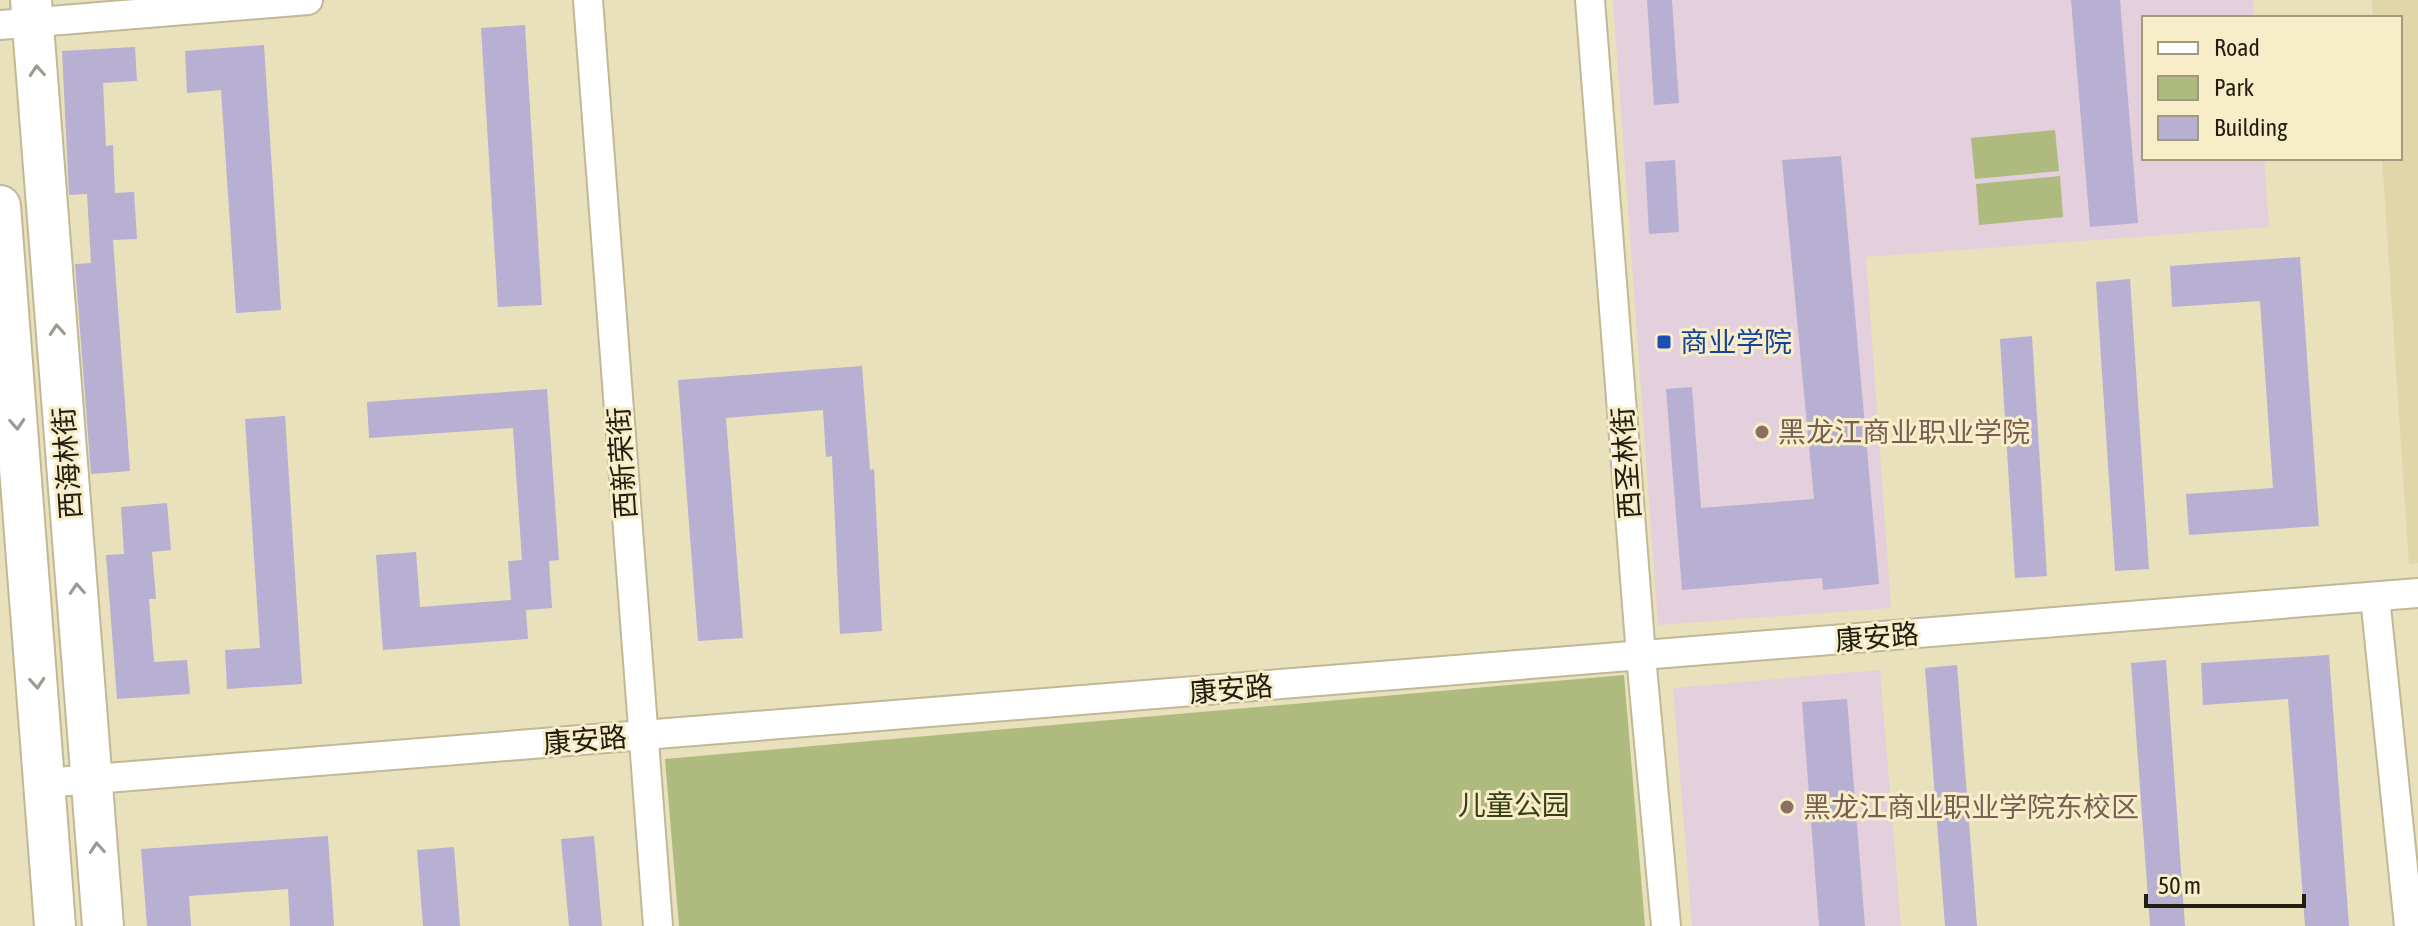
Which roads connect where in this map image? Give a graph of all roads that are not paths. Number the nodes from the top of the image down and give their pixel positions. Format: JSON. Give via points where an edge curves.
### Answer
{"nodes":[{"id":1,"x":308,"y":0,"type":"edge"},
{"id":2,"x":588,"y":0,"type":"edge"},
{"id":3,"x":1590,"y":0,"type":"edge"},
{"id":4,"x":21,"y":16,"type":"edge"},
{"id":5,"x":0,"y":206,"type":"edge"},
{"id":6,"x":2418,"y":593,"type":"edge"},
{"id":7,"x":2375,"y":597,"type":"junction"},
{"id":8,"x":1641,"y":656,"type":"junction"},
{"id":9,"x":642,"y":736,"type":"junction"},
{"id":10,"x":91,"y":780,"type":"junction"},
{"id":11,"x":44,"y":783,"type":"junction"},
{"id":12,"x":55,"y":926,"type":"edge"},
{"id":13,"x":103,"y":926,"type":"edge"},
{"id":14,"x":658,"y":926,"type":"edge"},
{"id":15,"x":1666,"y":926,"type":"edge"},
{"id":16,"x":2409,"y":926,"type":"edge"}],
"edges":[{"from":1,"to":4,"type":"street"},
{"from":2,"to":9,"type":"street","name":"西新荣街"},
{"from":3,"to":8,"type":"street","name":"西圣林街"},
{"from":10,"to":4,"type":"highway","name":"西海林街","one_way":true},
{"from":5,"to":11,"type":"highway","name":"西海林街","one_way":true},
{"from":6,"to":7,"type":"street","name":"康安路"},
{"from":7,"to":8,"type":"street","name":"康安路"},
{"from":7,"to":16,"type":"street"},
{"from":8,"to":9,"type":"street","name":"康安路"},
{"from":8,"to":15,"type":"street","name":"西圣林街"},
{"from":9,"to":10,"type":"street","name":"康安路"},
{"from":9,"to":14,"type":"street","name":"西新荣街"},
{"from":10,"to":11,"type":"street","name":"康安路"},
{"from":13,"to":10,"type":"highway","name":"西海林街","one_way":true},
{"from":11,"to":12,"type":"highway","name":"西海林街"}]}
